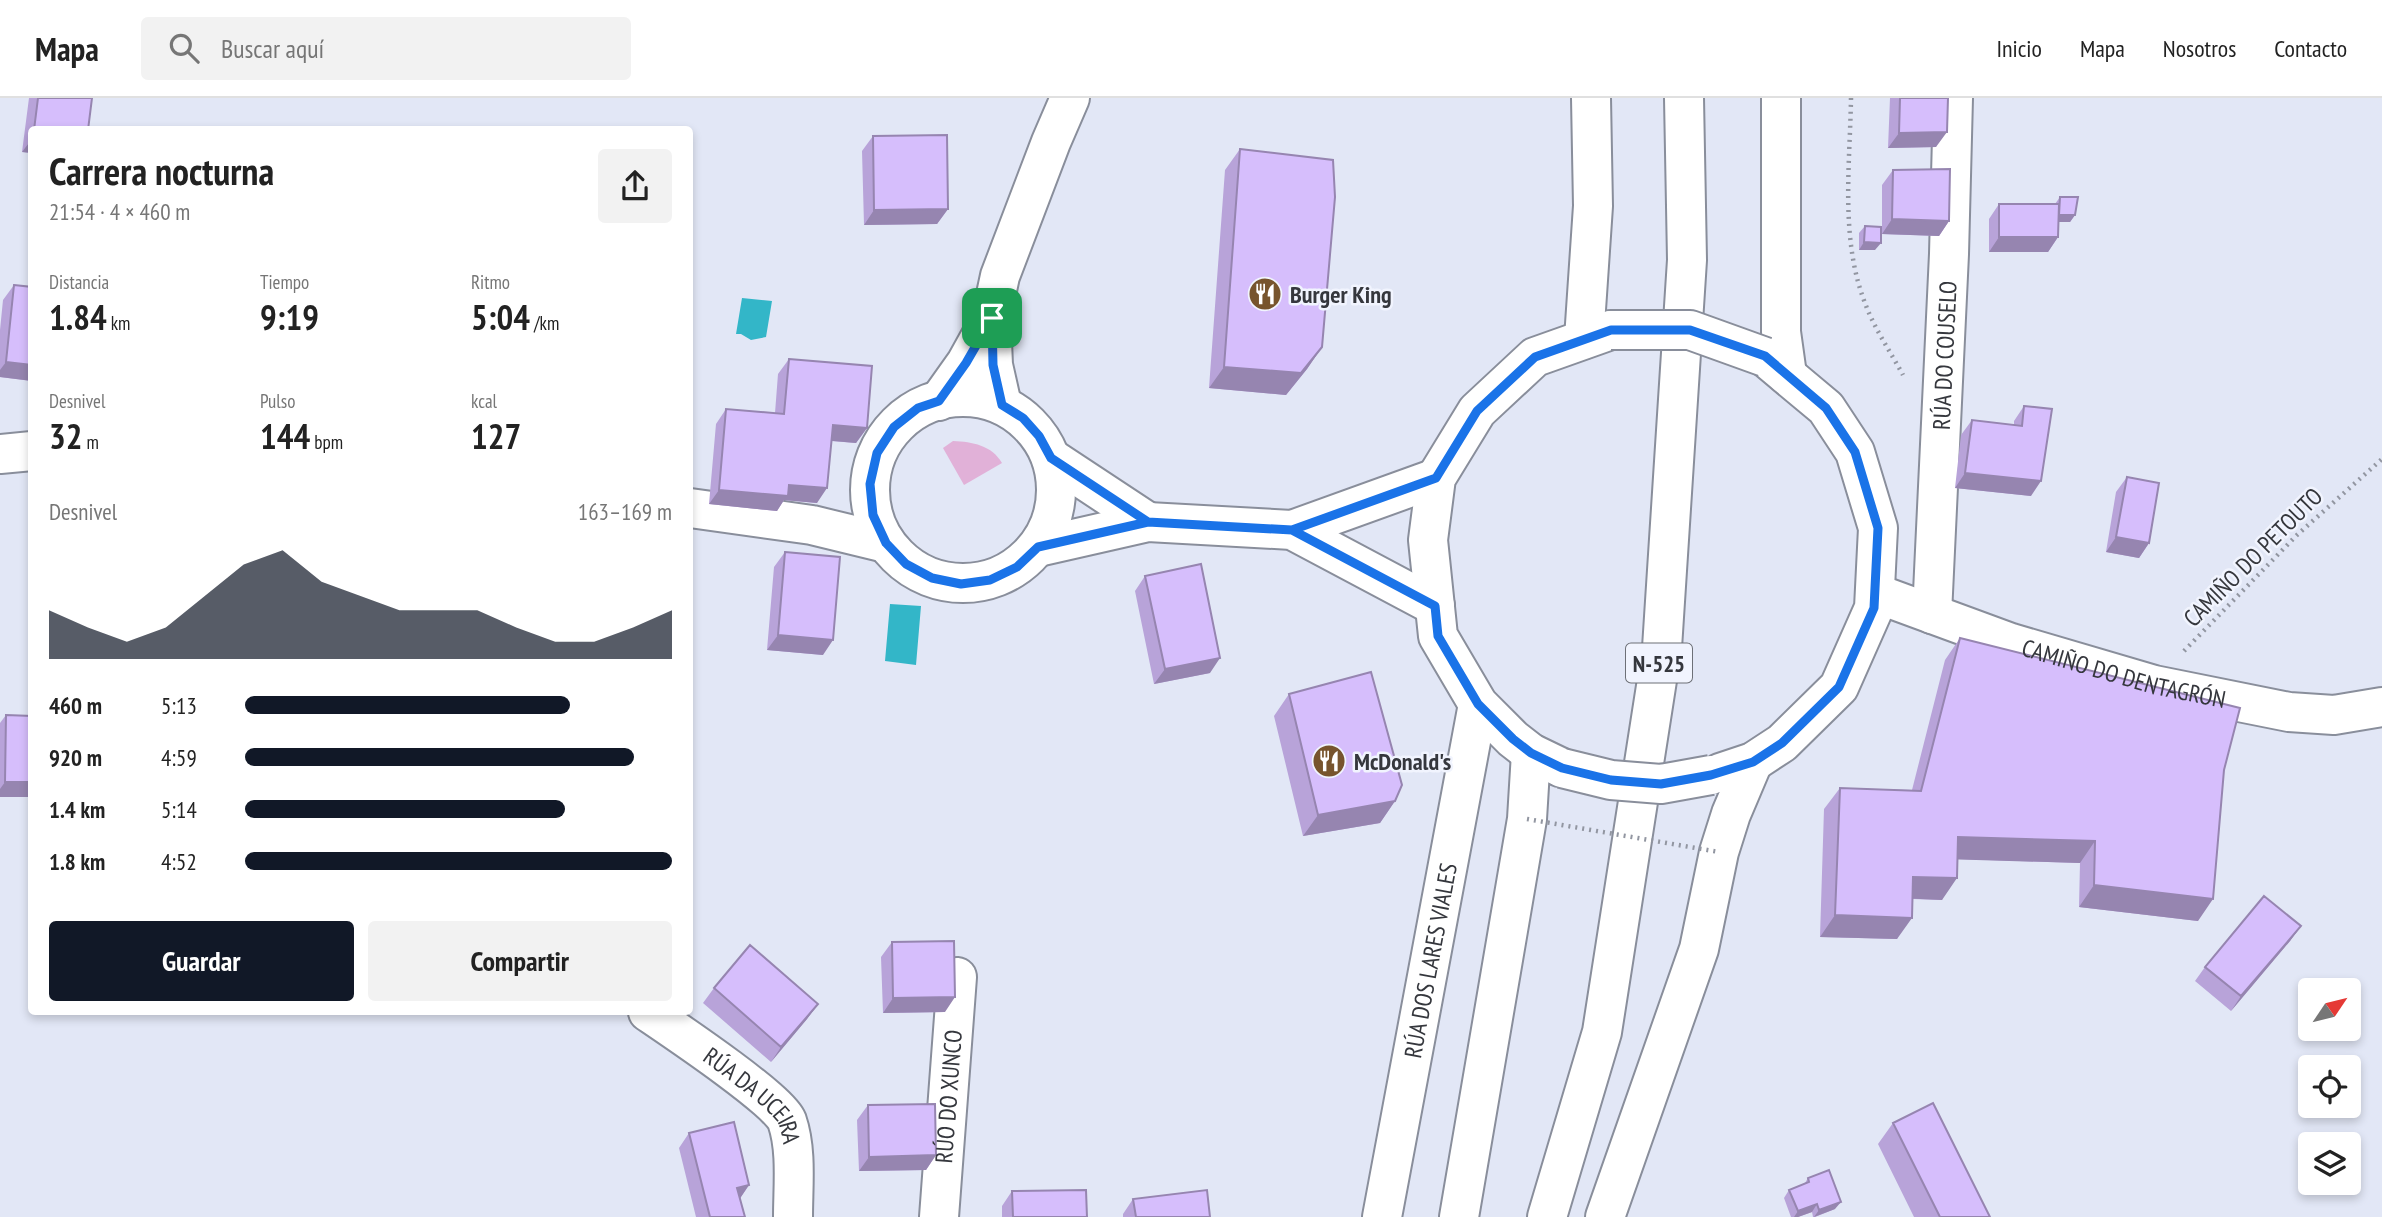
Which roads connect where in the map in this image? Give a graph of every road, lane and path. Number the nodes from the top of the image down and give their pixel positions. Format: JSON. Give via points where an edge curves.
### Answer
{"nodes":[{"id":1,"x":1070,"y":98,"type":"edge"},
{"id":2,"x":1591,"y":98,"type":"edge"},
{"id":3,"x":1684,"y":98,"type":"edge"},
{"id":4,"x":1781,"y":98,"type":"edge"},
{"id":5,"x":1851,"y":98,"type":"edge"},
{"id":6,"x":1953,"y":98,"type":"edge"},
{"id":7,"x":992,"y":318,"type":"junction"},
{"id":8,"x":1597,"y":334,"type":"junction"},
{"id":9,"x":1776,"y":366,"type":"junction"},
{"id":10,"x":1908,"y":383,"type":"dead end"},
{"id":11,"x":939,"y":401,"type":"junction"},
{"id":12,"x":1002,"y":405,"type":"junction"},
{"id":13,"x":28,"y":451,"type":"edge"},
{"id":14,"x":0,"y":454,"type":"edge"},
{"id":15,"x":1051,"y":458,"type":"junction"},
{"id":16,"x":2382,"y":459,"type":"edge"},
{"id":17,"x":1436,"y":478,"type":"junction"},
{"id":18,"x":870,"y":484,"type":"junction"},
{"id":19,"x":693,"y":508,"type":"edge"},
{"id":20,"x":1148,"y":522,"type":"junction"},
{"id":21,"x":800,"y":523,"type":"junction"},
{"id":22,"x":1292,"y":530,"type":"junction"},
{"id":23,"x":886,"y":543,"type":"junction"},
{"id":24,"x":1038,"y":547,"type":"junction"},
{"id":25,"x":1875,"y":593,"type":"junction"},
{"id":26,"x":1435,"y":606,"type":"junction"},
{"id":27,"x":1932,"y":614,"type":"junction"},
{"id":28,"x":2154,"y":685,"type":"junction"},
{"id":29,"x":1478,"y":704,"type":"junction"},
{"id":30,"x":2382,"y":707,"type":"edge"},
{"id":31,"x":1546,"y":761,"type":"junction"},
{"id":32,"x":1753,"y":762,"type":"junction"},
{"id":33,"x":1527,"y":819,"type":"junction"},
{"id":34,"x":1720,"y":852,"type":"junction"},
{"id":35,"x":957,"y":977,"type":"edge"},
{"id":36,"x":652,"y":1015,"type":"edge"},
{"id":37,"x":793,"y":1217,"type":"edge"},
{"id":38,"x":939,"y":1217,"type":"edge"},
{"id":39,"x":1382,"y":1217,"type":"edge"},
{"id":40,"x":1459,"y":1217,"type":"edge"},
{"id":41,"x":1547,"y":1217,"type":"edge"},
{"id":42,"x":1605,"y":1217,"type":"edge"}],
"edges":[{"from":1,"to":7,"type":"main road","via":[[1000,276]]},
{"from":2,"to":8,"type":"main road"},
{"from":3,"to":41,"type":"main road","number":"N-525","via":[[1687,260],[1662,648],[1602,1032]]},
{"from":4,"to":9,"type":"main road","via":[[1781,331]]},
{"from":5,"to":10,"type":"path","via":[[1853,260],[1865,303]]},
{"from":6,"to":27,"type":"main road","name":"RÚA DO COUSELO"},
{"from":7,"to":11,"type":"main road"},
{"from":7,"to":12,"type":"main road","via":[[993,365]]},
{"from":8,"to":9,"type":"main road","bridge":true,"via":[[1690,330]]},
{"from":8,"to":17,"type":"main road","via":[[1535,357],[1477,411]]},
{"from":9,"to":25,"type":"main road","via":[[1826,408],[1855,452],[1878,528]]},
{"from":11,"to":12,"type":"main road","via":[[979,398]]},
{"from":11,"to":18,"type":"main road","via":[[918,408],[894,427],[877,453]]},
{"from":12,"to":15,"type":"main road","via":[[1023,418]]},
{"from":13,"to":14,"type":"main road"},
{"from":15,"to":20,"type":"main road"},
{"from":15,"to":24,"type":"main road","via":[[1057,489],[1052,519]]},
{"from":16,"to":28,"type":"path","name":"CAMIÑO DO PETOUTO","via":[[2264,568]]},
{"from":17,"to":22,"type":"main road"},
{"from":17,"to":26,"type":"main road","via":[[1428,540]]},
{"from":18,"to":21,"type":"main road","via":[[851,499]]},
{"from":18,"to":23,"type":"main road","via":[[873,515]]},
{"from":19,"to":21,"type":"main road"},
{"from":20,"to":22,"type":"main road"},
{"from":20,"to":24,"type":"main road"},
{"from":21,"to":23,"type":"main road"},
{"from":22,"to":26,"type":"main road"},
{"from":23,"to":24,"type":"main road","via":[[906,564],[932,578],[961,584],[999,576],[1017,567]]},
{"from":25,"to":27,"type":"main road","name":"CAMIÑO DO DENTAGRÓN"},
{"from":25,"to":32,"type":"main road","via":[[1874,608],[1839,687],[1782,743]]},
{"from":26,"to":29,"type":"main road","via":[[1438,636]]},
{"from":27,"to":28,"type":"main road","name":"CAMIÑO DO DENTAGRÓN","via":[[2011,643]]},
{"from":28,"to":30,"type":"main road","name":"CAMIÑO DO DENTAGRÓN","via":[[2289,712],[2334,715]]},
{"from":29,"to":31,"type":"main road","via":[[1513,739]]},
{"from":29,"to":39,"type":"main road","name":"RÚA DOS LARES VIALES"},
{"from":31,"to":32,"type":"main road","bridge":true,"via":[[1611,780],[1661,784]]},
{"from":31,"to":33,"type":"main road"},
{"from":32,"to":34,"type":"main road"},
{"from":33,"to":34,"type":"path","bridge":true},
{"from":33,"to":40,"type":"main road"},
{"from":34,"to":42,"type":"main road","via":[[1699,949]]},
{"from":35,"to":38,"type":"main road","name":"RÚO DO XUNCO"},
{"from":36,"to":37,"type":"main road","name":"RÚA DA UCEIRA","via":[[763,1095],[786,1119],[793,1157]]}]}
